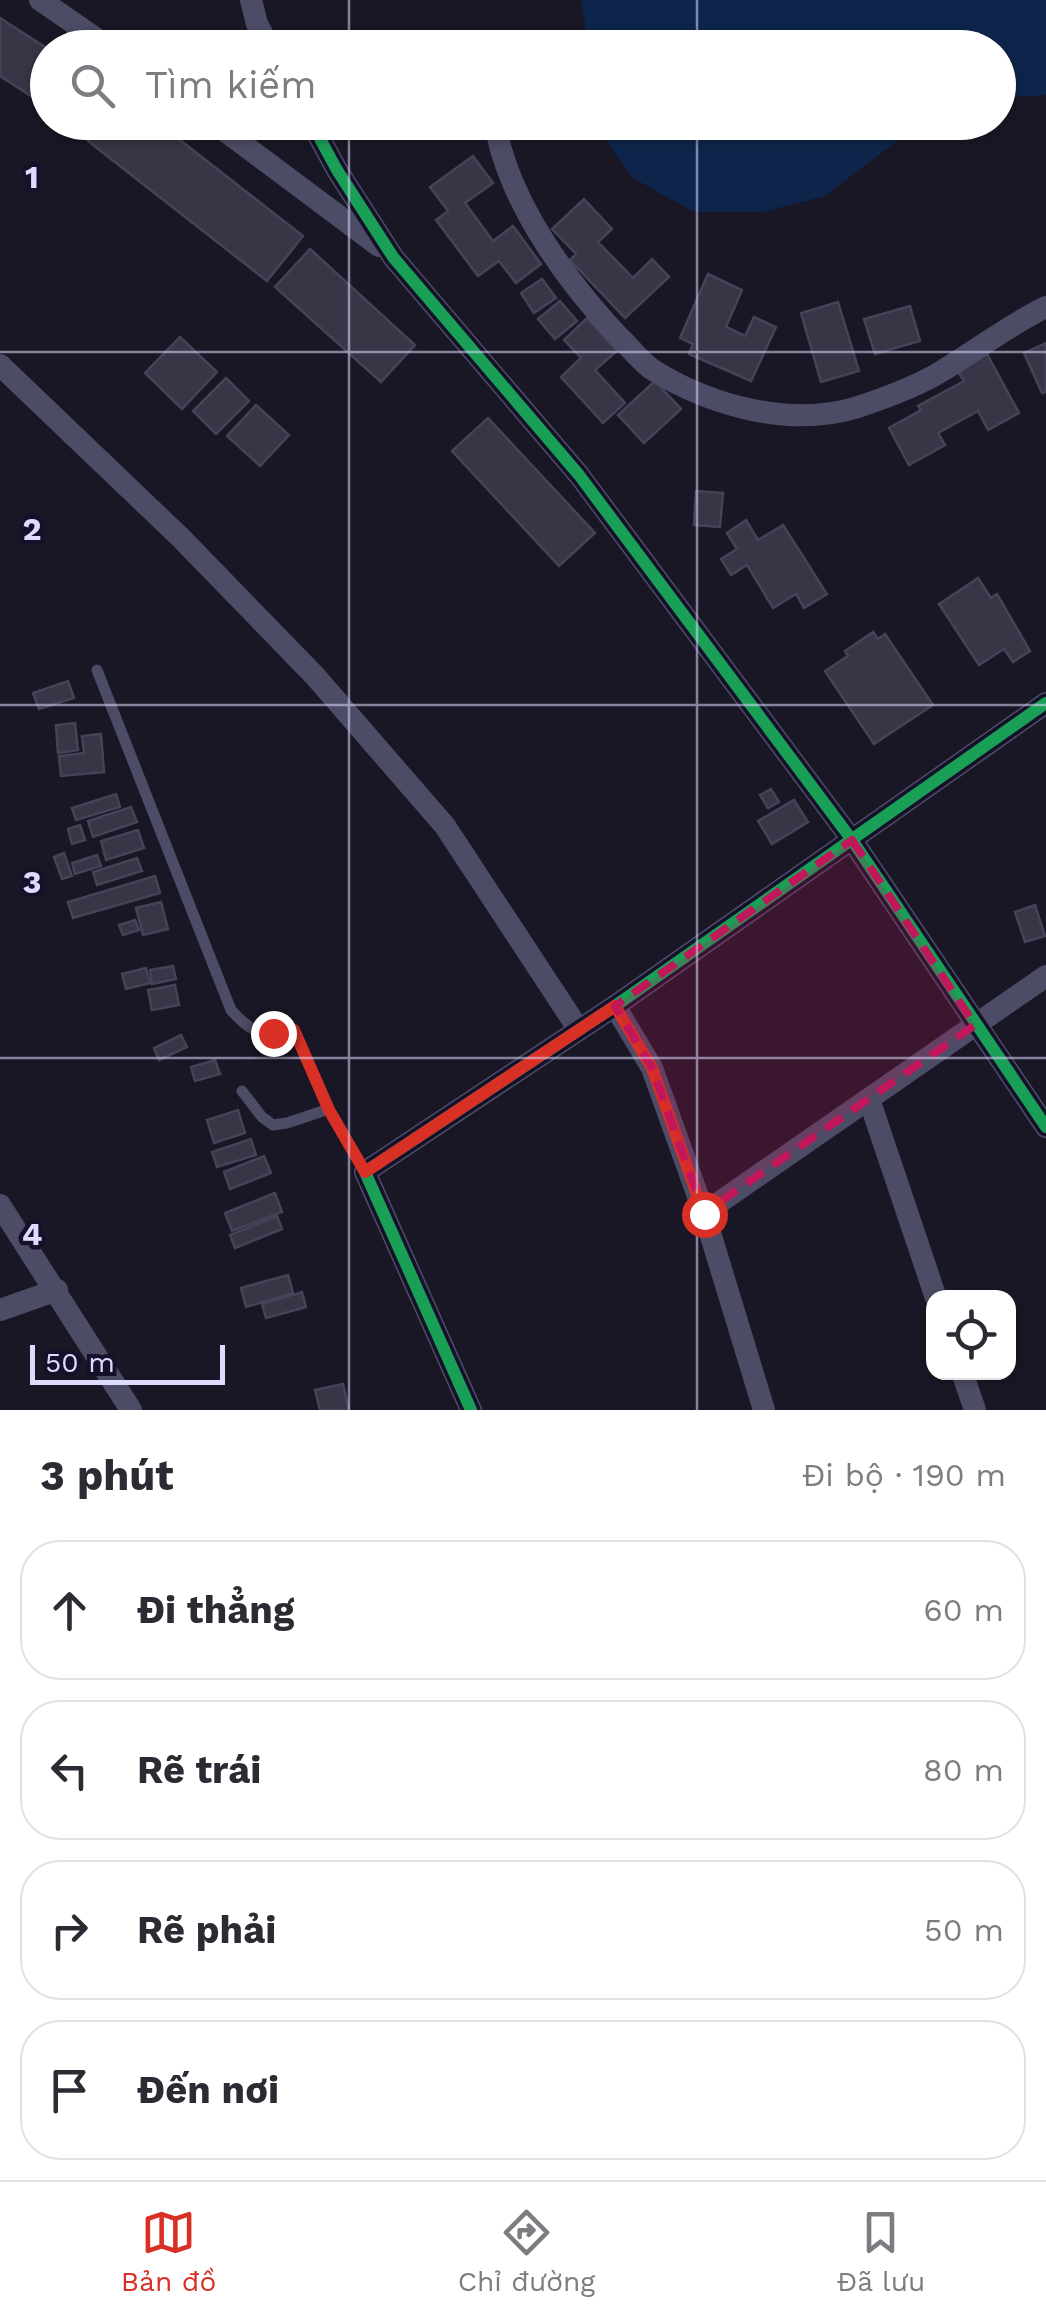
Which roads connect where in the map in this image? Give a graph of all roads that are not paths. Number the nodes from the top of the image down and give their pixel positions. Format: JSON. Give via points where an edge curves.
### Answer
{"nodes":[{"id":1,"x":40,"y":0,"type":"edge"},
{"id":2,"x":251,"y":0,"type":"edge"},
{"id":3,"x":84,"y":30,"type":"edge"},
{"id":4,"x":260,"y":30,"type":"edge"},
{"id":5,"x":238,"y":140,"type":"edge"},
{"id":6,"x":321,"y":140,"type":"edge"},
{"id":7,"x":498,"y":140,"type":"edge"},
{"id":8,"x":393,"y":257,"type":"junction"},
{"id":9,"x":1046,"y":307,"type":"edge"},
{"id":10,"x":0,"y":365,"type":"edge"},
{"id":11,"x":97,"y":670,"type":"dead end"},
{"id":12,"x":1046,"y":703,"type":"edge"},
{"id":13,"x":852,"y":840,"type":"junction"},
{"id":14,"x":1046,"y":976,"type":"edge"},
{"id":15,"x":615,"y":1006,"type":"junction"},
{"id":16,"x":975,"y":1025,"type":"junction"},
{"id":17,"x":580,"y":1030,"type":"junction"},
{"id":18,"x":242,"y":1091,"type":"dead end"},
{"id":19,"x":868,"y":1099,"type":"junction"},
{"id":20,"x":329,"y":1110,"type":"junction"},
{"id":21,"x":1046,"y":1128,"type":"edge"},
{"id":22,"x":365,"y":1172,"type":"junction"},
{"id":23,"x":0,"y":1205,"type":"edge"},
{"id":24,"x":704,"y":1214,"type":"junction"},
{"id":25,"x":56,"y":1290,"type":"junction"},
{"id":26,"x":933,"y":1290,"type":"edge"},
{"id":27,"x":0,"y":1310,"type":"edge"},
{"id":28,"x":965,"y":1380,"type":"edge"},
{"id":29,"x":130,"y":1410,"type":"edge"},
{"id":30,"x":471,"y":1410,"type":"edge"},
{"id":31,"x":764,"y":1410,"type":"edge"},
{"id":32,"x":974,"y":1410,"type":"edge"}],
"edges":[{"from":1,"to":3,"type":"street"},
{"from":2,"to":4,"type":"street"},
{"from":5,"to":8,"type":"street"},
{"from":6,"to":8,"type":"street"},
{"from":7,"to":9,"type":"street","via":[[529,216],[588,304],[650,368],[705,397],[783,416],[854,408],[939,374]]},
{"from":8,"to":13,"type":"street","via":[[578,476]]},
{"from":10,"to":17,"type":"street","via":[[315,676],[445,826]]},
{"from":11,"to":20,"type":"lane","via":[[231,1010],[250,1030],[294,1030]]},
{"from":12,"to":13,"type":"street"},
{"from":13,"to":15,"type":"street"},
{"from":13,"to":16,"type":"street"},
{"from":14,"to":16,"type":"street"},
{"from":15,"to":17,"type":"street"},
{"from":15,"to":24,"type":"street","via":[[652,1068]]},
{"from":16,"to":19,"type":"street"},
{"from":16,"to":21,"type":"street"},
{"from":17,"to":22,"type":"street"},
{"from":18,"to":20,"type":"lane","via":[[273,1124]]},
{"from":19,"to":24,"type":"street"},
{"from":19,"to":26,"type":"street"},
{"from":20,"to":22,"type":"lane"},
{"from":22,"to":30,"type":"street"},
{"from":23,"to":25,"type":"street"},
{"from":24,"to":31,"type":"street"},
{"from":25,"to":27,"type":"street"},
{"from":25,"to":29,"type":"street"},
{"from":28,"to":32,"type":"street"}]}
